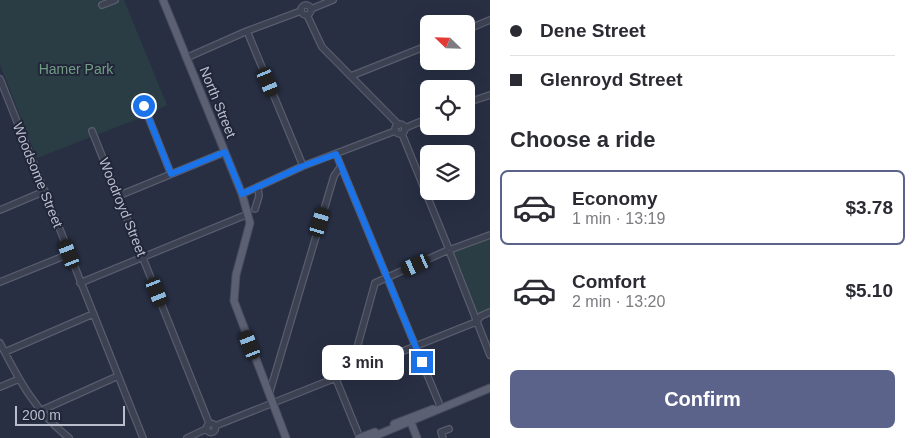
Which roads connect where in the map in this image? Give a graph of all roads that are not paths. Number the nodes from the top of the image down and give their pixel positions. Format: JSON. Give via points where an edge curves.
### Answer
{"nodes":[{"id":1,"x":114,"y":0,"type":"edge"},
{"id":2,"x":163,"y":0,"type":"edge"},
{"id":3,"x":332,"y":0,"type":"edge"},
{"id":4,"x":102,"y":5,"type":"dead end"},
{"id":5,"x":302,"y":6,"type":"edge"},
{"id":6,"x":311,"y":9,"type":"junction"},
{"id":7,"x":307,"y":15,"type":"junction"},
{"id":8,"x":490,"y":20,"type":"edge"},
{"id":9,"x":475,"y":26,"type":"edge"},
{"id":10,"x":247,"y":31,"type":"junction"},
{"id":11,"x":420,"y":49,"type":"edge"},
{"id":12,"x":186,"y":58,"type":"junction"},
{"id":13,"x":351,"y":76,"type":"junction"},
{"id":14,"x":0,"y":79,"type":"edge"},
{"id":15,"x":490,"y":94,"type":"edge"},
{"id":16,"x":475,"y":100,"type":"edge"},
{"id":17,"x":144,"y":106,"type":"dead end"},
{"id":18,"x":420,"y":122,"type":"edge"},
{"id":19,"x":402,"y":129,"type":"junction"},
{"id":20,"x":92,"y":131,"type":"dead end"},
{"id":21,"x":225,"y":152,"type":"junction"},
{"id":22,"x":336,"y":154,"type":"junction"},
{"id":23,"x":303,"y":166,"type":"junction"},
{"id":24,"x":341,"y":166,"type":"junction"},
{"id":25,"x":171,"y":174,"type":"junction"},
{"id":26,"x":258,"y":188,"type":"junction"},
{"id":27,"x":45,"y":191,"type":"junction"},
{"id":28,"x":242,"y":194,"type":"junction"},
{"id":29,"x":118,"y":196,"type":"junction"},
{"id":30,"x":255,"y":209,"type":"dead end"},
{"id":31,"x":0,"y":210,"type":"edge"},
{"id":32,"x":248,"y":214,"type":"junction"},
{"id":33,"x":490,"y":235,"type":"edge"},
{"id":34,"x":449,"y":250,"type":"junction"},
{"id":35,"x":69,"y":254,"type":"junction"},
{"id":36,"x":143,"y":257,"type":"junction"},
{"id":37,"x":386,"y":278,"type":"junction"},
{"id":38,"x":0,"y":282,"type":"edge"},
{"id":39,"x":80,"y":283,"type":"junction"},
{"id":40,"x":490,"y":312,"type":"edge"},
{"id":41,"x":93,"y":314,"type":"junction"},
{"id":42,"x":476,"y":322,"type":"junction"},
{"id":43,"x":0,"y":343,"type":"edge"},
{"id":44,"x":415,"y":347,"type":"junction"},
{"id":45,"x":5,"y":352,"type":"junction"},
{"id":46,"x":490,"y":355,"type":"edge"},
{"id":47,"x":350,"y":373,"type":"junction"},
{"id":48,"x":261,"y":374,"type":"junction"},
{"id":49,"x":118,"y":376,"type":"junction"},
{"id":50,"x":19,"y":379,"type":"junction"},
{"id":51,"x":336,"y":379,"type":"junction"},
{"id":52,"x":274,"y":380,"type":"junction"},
{"id":53,"x":266,"y":381,"type":"junction"},
{"id":54,"x":0,"y":387,"type":"edge"},
{"id":55,"x":490,"y":388,"type":"edge"},
{"id":56,"x":270,"y":391,"type":"junction"},
{"id":57,"x":273,"y":403,"type":"junction"},
{"id":58,"x":440,"y":408,"type":"junction"},
{"id":59,"x":40,"y":411,"type":"junction"},
{"id":60,"x":408,"y":421,"type":"junction"},
{"id":61,"x":449,"y":429,"type":"dead end"},
{"id":62,"x":211,"y":430,"type":"edge"},
{"id":63,"x":69,"y":438,"type":"edge"},
{"id":64,"x":143,"y":438,"type":"edge"},
{"id":65,"x":187,"y":438,"type":"edge"},
{"id":66,"x":286,"y":438,"type":"edge"},
{"id":67,"x":290,"y":438,"type":"edge"},
{"id":68,"x":360,"y":438,"type":"edge"},
{"id":69,"x":370,"y":438,"type":"edge"},
{"id":70,"x":412,"y":438,"type":"edge"},
{"id":71,"x":417,"y":438,"type":"edge"},
{"id":72,"x":443,"y":438,"type":"edge"}],
"edges":[{"from":1,"to":4,"type":"street"},
{"from":2,"to":12,"type":"main road","name":"North Street"},
{"from":3,"to":6,"type":"street"},
{"from":5,"to":6,"type":"street"},
{"from":5,"to":7,"type":"street"},
{"from":5,"to":10,"type":"street"},
{"from":6,"to":7,"type":"street"},
{"from":7,"to":13,"type":"street","via":[[322,47]]},
{"from":8,"to":9,"type":"street"},
{"from":10,"to":12,"type":"street"},
{"from":10,"to":23,"type":"street"},
{"from":11,"to":13,"type":"street"},
{"from":12,"to":21,"type":"main road","name":"North Street"},
{"from":13,"to":19,"type":"street"},
{"from":14,"to":27,"type":"street","name":"Woodsome Street"},
{"from":15,"to":16,"type":"street"},
{"from":17,"to":25,"type":"street"},
{"from":18,"to":19,"type":"street"},
{"from":19,"to":22,"type":"street"},
{"from":19,"to":34,"type":"street"},
{"from":20,"to":29,"type":"street","name":"Woodroyd Street"},
{"from":21,"to":25,"type":"street"},
{"from":21,"to":28,"type":"main road","name":"North Street"},
{"from":22,"to":23,"type":"street"},
{"from":22,"to":24,"type":"street"},
{"from":23,"to":26,"type":"street"},
{"from":24,"to":37,"type":"street"},
{"from":24,"to":52,"type":"street","via":[[334,176]]},
{"from":25,"to":29,"type":"street"},
{"from":26,"to":28,"type":"street"},
{"from":26,"to":30,"type":"street"},
{"from":27,"to":31,"type":"street"},
{"from":27,"to":35,"type":"street","name":"Woodsome Street"},
{"from":28,"to":32,"type":"main road","name":"North Street"},
{"from":29,"to":36,"type":"street","name":"Woodroyd Street"},
{"from":32,"to":36,"type":"street"},
{"from":32,"to":48,"type":"main road","name":"North Street","via":[[248,235],[236,275],[234,301]]},
{"from":33,"to":34,"type":"street"},
{"from":34,"to":37,"type":"street"},
{"from":34,"to":42,"type":"street"},
{"from":35,"to":38,"type":"street"},
{"from":35,"to":39,"type":"street","name":"Woodsome Street"},
{"from":36,"to":39,"type":"street"},
{"from":36,"to":62,"type":"street","name":"Woodroyd Street"},
{"from":37,"to":44,"type":"street"},
{"from":37,"to":47,"type":"street","via":[[375,283]]},
{"from":39,"to":41,"type":"street","name":"Woodsome Street"},
{"from":40,"to":42,"type":"street","via":[[480,316]]},
{"from":41,"to":45,"type":"street"},
{"from":41,"to":49,"type":"street","name":"Woodsome Street"},
{"from":42,"to":44,"type":"street"},
{"from":42,"to":46,"type":"street"},
{"from":43,"to":45,"type":"street"},
{"from":44,"to":47,"type":"street"},
{"from":44,"to":58,"type":"street"},
{"from":45,"to":50,"type":"street"},
{"from":47,"to":51,"type":"street"},
{"from":48,"to":53,"type":"main road"},
{"from":48,"to":57,"type":"main road"},
{"from":49,"to":59,"type":"street"},
{"from":49,"to":64,"type":"street","name":"Woodsome Street"},
{"from":50,"to":54,"type":"street"},
{"from":50,"to":59,"type":"street"},
{"from":51,"to":57,"type":"street"},
{"from":51,"to":68,"type":"street"},
{"from":52,"to":53,"type":"street"},
{"from":52,"to":56,"type":"street"},
{"from":53,"to":56,"type":"main road"},
{"from":55,"to":58,"type":"main road"},
{"from":56,"to":57,"type":"main road"},
{"from":57,"to":62,"type":"street"},
{"from":57,"to":66,"type":"main road"},
{"from":57,"to":67,"type":"main road"},
{"from":58,"to":60,"type":"main road","via":[[428,410]]},
{"from":59,"to":63,"type":"street"},
{"from":60,"to":68,"type":"main road"},
{"from":60,"to":69,"type":"main road"},
{"from":60,"to":70,"type":"main road"},
{"from":60,"to":71,"type":"main road"},
{"from":61,"to":72,"type":"street","via":[[441,432]]},
{"from":62,"to":65,"type":"street"}]}
